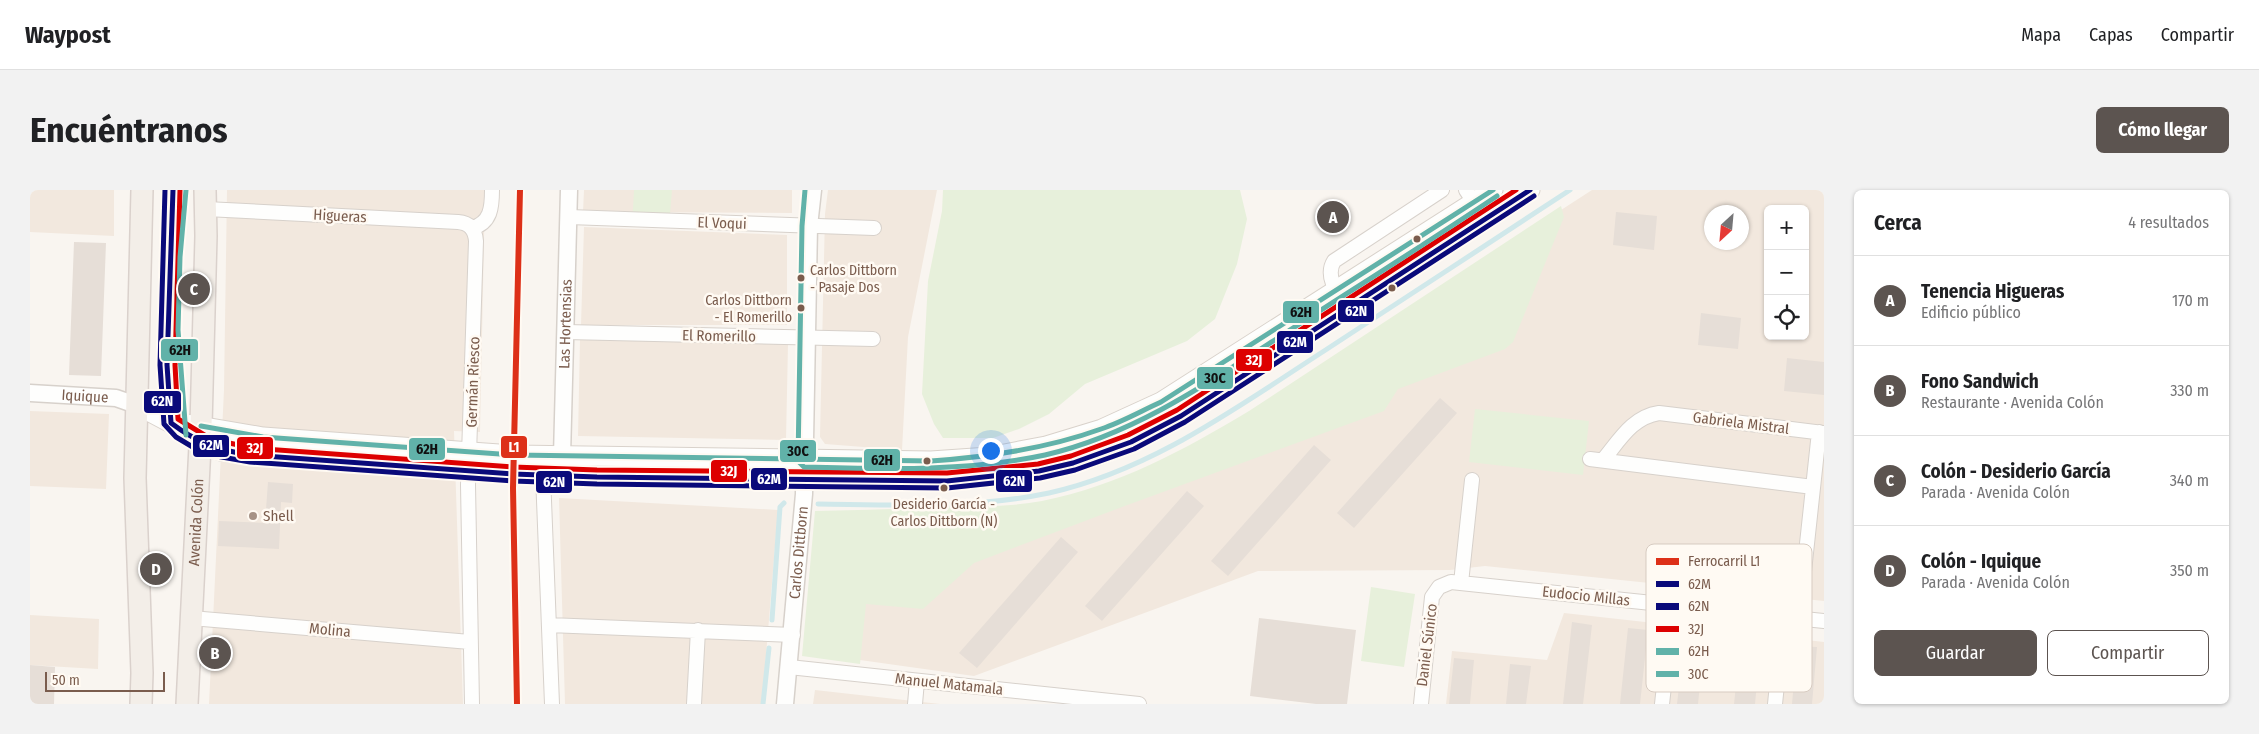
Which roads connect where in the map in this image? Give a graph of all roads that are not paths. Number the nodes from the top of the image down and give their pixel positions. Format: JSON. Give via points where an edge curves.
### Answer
{"nodes":[{"id":1,"x":142,"y":190,"type":"edge"},
{"id":2,"x":492,"y":190,"type":"edge"},
{"id":3,"x":569,"y":190,"type":"edge"},
{"id":4,"x":813,"y":190,"type":"edge"},
{"id":5,"x":1442,"y":190,"type":"edge"},
{"id":6,"x":1494,"y":190,"type":"edge"},
{"id":7,"x":1530,"y":190,"type":"edge"},
{"id":8,"x":1470,"y":196,"type":"edge"},
{"id":9,"x":205,"y":200,"type":"edge"},
{"id":10,"x":569,"y":217,"type":"junction"},
{"id":11,"x":1485,"y":219,"type":"junction"},
{"id":12,"x":810,"y":226,"type":"junction"},
{"id":13,"x":472,"y":228,"type":"junction"},
{"id":14,"x":874,"y":228,"type":"dead end"},
{"id":15,"x":1337,"y":291,"type":"junction"},
{"id":16,"x":1348,"y":309,"type":"junction"},
{"id":17,"x":1285,"y":324,"type":"junction"},
{"id":18,"x":566,"y":332,"type":"junction"},
{"id":19,"x":808,"y":338,"type":"junction"},
{"id":20,"x":873,"y":339,"type":"dead end"},
{"id":21,"x":1296,"y":342,"type":"junction"},
{"id":22,"x":30,"y":393,"type":"edge"},
{"id":23,"x":138,"y":406,"type":"junction"},
{"id":24,"x":1821,"y":432,"type":"edge"},
{"id":25,"x":200,"y":435,"type":"junction"},
{"id":26,"x":335,"y":443,"type":"junction"},
{"id":27,"x":1008,"y":454,"type":"junction"},
{"id":28,"x":562,"y":456,"type":"junction"},
{"id":29,"x":805,"y":460,"type":"junction"},
{"id":30,"x":334,"y":462,"type":"junction"},
{"id":31,"x":469,"y":462,"type":"junction"},
{"id":32,"x":543,"y":475,"type":"junction"},
{"id":33,"x":1011,"y":475,"type":"junction"},
{"id":34,"x":804,"y":480,"type":"junction"},
{"id":35,"x":1472,"y":480,"type":"dead end"},
{"id":36,"x":1813,"y":487,"type":"junction"},
{"id":37,"x":1807,"y":544,"type":"edge"},
{"id":38,"x":1461,"y":583,"type":"junction"},
{"id":39,"x":1439,"y":587,"type":"joint"},
{"id":40,"x":1646,"y":602,"type":"edge"},
{"id":41,"x":191,"y":618,"type":"junction"},
{"id":42,"x":550,"y":625,"type":"junction"},
{"id":43,"x":698,"y":630,"type":"junction"},
{"id":44,"x":793,"y":635,"type":"junction"},
{"id":45,"x":470,"y":642,"type":"junction"},
{"id":46,"x":789,"y":667,"type":"junction"},
{"id":47,"x":917,"y":681,"type":"junction"},
{"id":48,"x":1026,"y":698,"type":"edge"},
{"id":49,"x":141,"y":704,"type":"edge"},
{"id":50,"x":187,"y":704,"type":"edge"},
{"id":51,"x":472,"y":704,"type":"edge"},
{"id":52,"x":552,"y":704,"type":"edge"},
{"id":53,"x":694,"y":704,"type":"edge"},
{"id":54,"x":785,"y":704,"type":"edge"},
{"id":55,"x":915,"y":704,"type":"edge"},
{"id":56,"x":1139,"y":704,"type":"edge"},
{"id":57,"x":1421,"y":704,"type":"edge"}],
"edges":[{"from":1,"to":23,"type":"main road"},
{"from":2,"to":13,"type":"street","via":[[490,215],[482,224]]},
{"from":3,"to":10,"type":"street","name":"Las Hortensias"},
{"from":4,"to":12,"type":"street","name":"Carlos Dittborn"},
{"from":5,"to":15,"type":"street","via":[[1334,261],[1330,275]]},
{"from":6,"to":8,"type":"main road"},
{"from":7,"to":11,"type":"main road"},
{"from":8,"to":11,"type":"street"},
{"from":8,"to":15,"type":"main road"},
{"from":9,"to":13,"type":"street","name":"Higueras","via":[[458,222]]},
{"from":9,"to":25,"type":"main road","name":"Avenida Colón"},
{"from":10,"to":12,"type":"street","name":"El Voqui"},
{"from":10,"to":18,"type":"street","name":"Las Hortensias"},
{"from":11,"to":16,"type":"main road"},
{"from":12,"to":14,"type":"street","name":"El Voqui"},
{"from":12,"to":19,"type":"street","name":"Carlos Dittborn"},
{"from":13,"to":31,"type":"street","name":"Germán Riesco","via":[[476,241]]},
{"from":15,"to":16,"type":"street"},
{"from":15,"to":17,"type":"main road"},
{"from":16,"to":21,"type":"main road"},
{"from":17,"to":21,"type":"main road"},
{"from":17,"to":27,"type":"main road","via":[[1132,417],[1074,438]]},
{"from":18,"to":19,"type":"street","name":"El Romerillo"},
{"from":18,"to":28,"type":"street","name":"Las Hortensias"},
{"from":19,"to":20,"type":"street","name":"El Romerillo"},
{"from":19,"to":29,"type":"street","name":"Carlos Dittborn"},
{"from":21,"to":33,"type":"main road","via":[[1188,412],[1131,442],[1073,463]]},
{"from":22,"to":23,"type":"street","name":"Iquique","via":[[116,398]]},
{"from":23,"to":25,"type":"main road"},
{"from":23,"to":49,"type":"main road","via":[[135,516]]},
{"from":24,"to":36,"type":"street"},
{"from":24,"to":36,"type":"street","name":"Gabriela Mistral","via":[[1659,413],[1634,424],[1596,460]]},
{"from":25,"to":26,"type":"main road"},
{"from":25,"to":30,"type":"main road","via":[[236,454]]},
{"from":25,"to":41,"type":"main road","name":"Avenida Colón"},
{"from":26,"to":30,"type":"main road"},
{"from":26,"to":31,"type":"main road"},
{"from":27,"to":29,"type":"main road","via":[[931,461]]},
{"from":27,"to":33,"type":"main road"},
{"from":28,"to":29,"type":"main road"},
{"from":28,"to":31,"type":"main road"},
{"from":29,"to":34,"type":"street","name":"Carlos Dittborn"},
{"from":30,"to":31,"type":"main road"},
{"from":31,"to":32,"type":"main road"},
{"from":31,"to":45,"type":"street","name":"Germán Riesco"},
{"from":32,"to":34,"type":"main road"},
{"from":32,"to":42,"type":"street"},
{"from":33,"to":34,"type":"main road","via":[[947,481]]},
{"from":34,"to":44,"type":"street","name":"Carlos Dittborn"},
{"from":35,"to":38,"type":"street"},
{"from":36,"to":37,"type":"street"},
{"from":38,"to":39,"type":"street","name":"Eudocio Millas","via":[[1451,582]]},
{"from":38,"to":40,"type":"street","name":"Eudocio Millas"},
{"from":39,"to":57,"type":"street","name":"Daniel Súnico","via":[[1431,603]]},
{"from":41,"to":45,"type":"street","name":"Molina"},
{"from":41,"to":50,"type":"main road","name":"Avenida Colón"},
{"from":42,"to":43,"type":"street"},
{"from":42,"to":52,"type":"street"},
{"from":43,"to":44,"type":"street"},
{"from":43,"to":53,"type":"street"},
{"from":44,"to":46,"type":"street","name":"Carlos Dittborn"},
{"from":45,"to":51,"type":"street","name":"Germán Riesco"},
{"from":46,"to":47,"type":"street","name":"Manuel Matamala"},
{"from":46,"to":54,"type":"street","name":"Carlos Dittborn"},
{"from":47,"to":48,"type":"street","name":"Manuel Matamala"},
{"from":47,"to":55,"type":"street"},
{"from":48,"to":56,"type":"street","name":"Manuel Matamala"}]}
